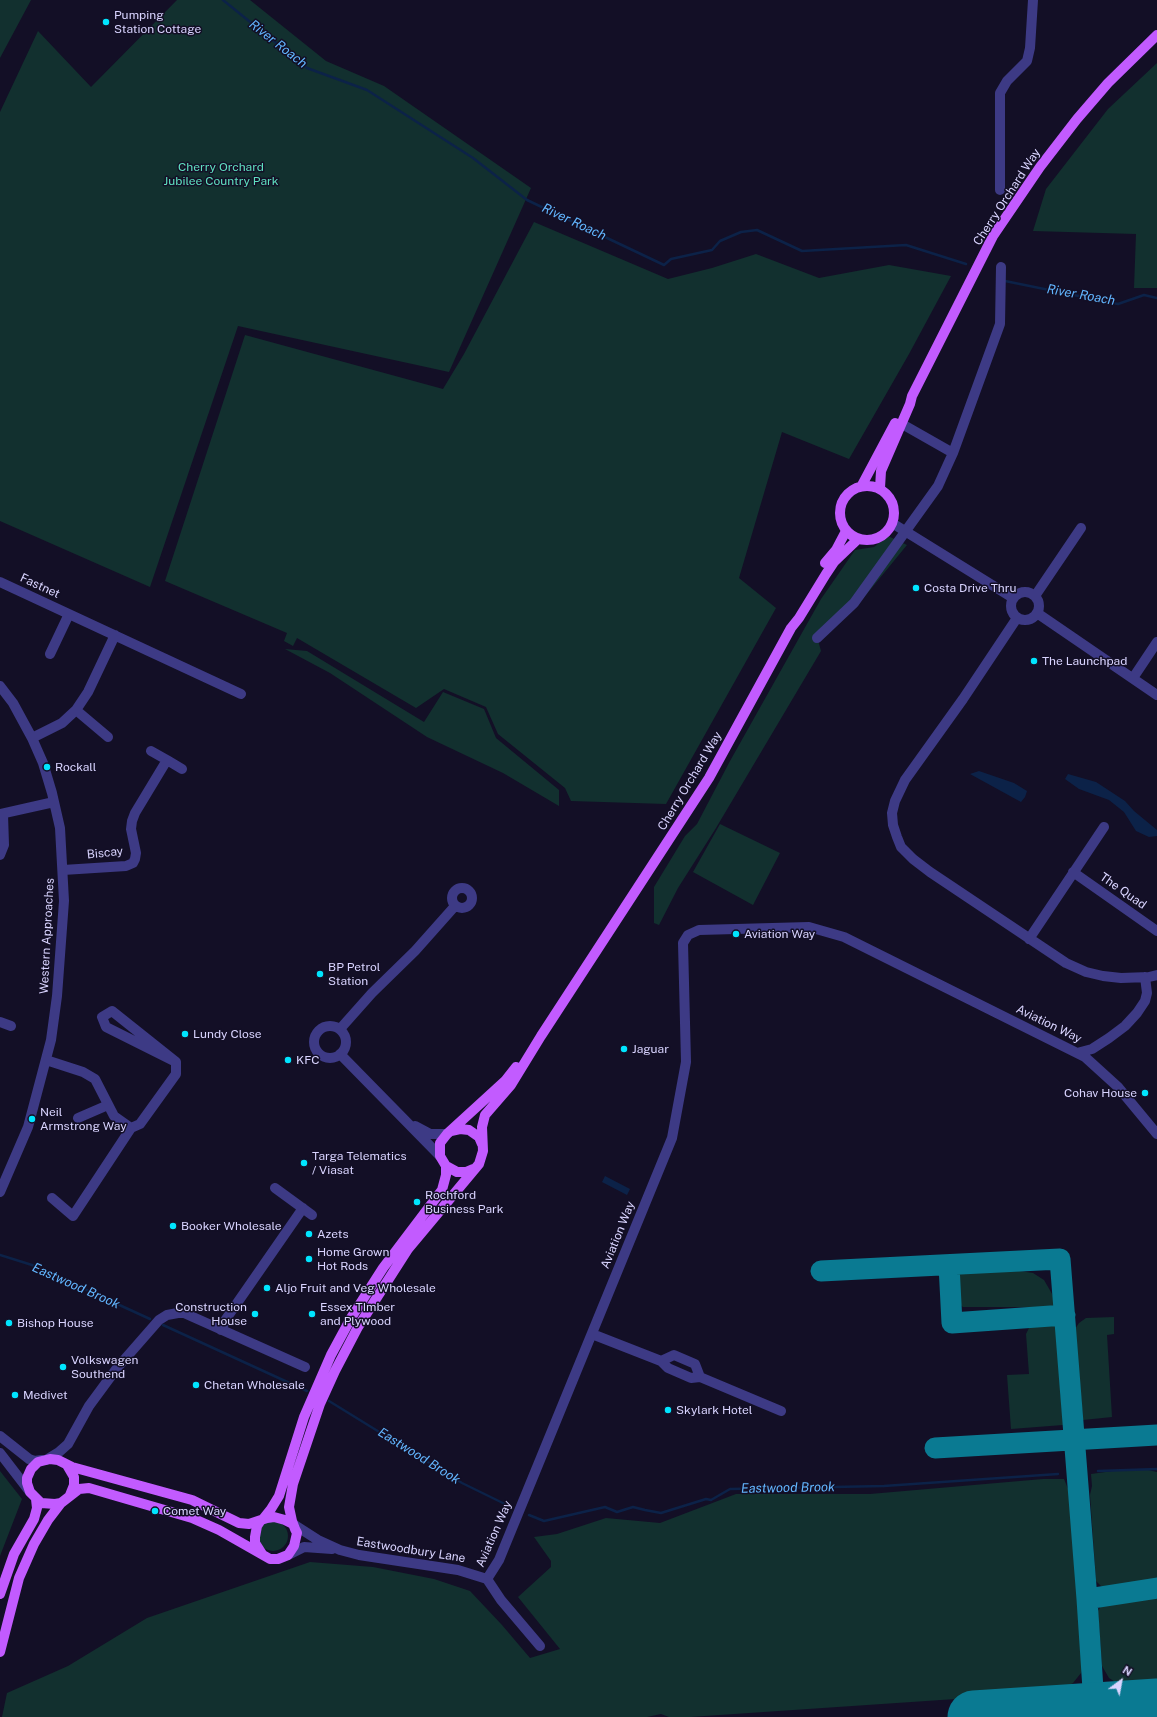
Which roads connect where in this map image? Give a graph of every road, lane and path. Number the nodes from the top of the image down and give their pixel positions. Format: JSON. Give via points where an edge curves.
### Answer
{"nodes":[{"id":1,"x":1033,"y":0,"type":"edge"},
{"id":2,"x":1157,"y":35,"type":"edge"},
{"id":3,"x":1000,"y":190,"type":"dead end"},
{"id":4,"x":1002,"y":267,"type":"dead end"},
{"id":5,"x":912,"y":396,"type":"junction"},
{"id":6,"x":902,"y":424,"type":"junction"},
{"id":7,"x":953,"y":453,"type":"junction"},
{"id":8,"x":862,"y":485,"type":"junction"},
{"id":9,"x":880,"y":488,"type":"junction"},
{"id":10,"x":892,"y":523,"type":"junction"},
{"id":11,"x":1081,"y":528,"type":"dead end"},
{"id":12,"x":846,"y":531,"type":"junction"},
{"id":13,"x":906,"y":532,"type":"junction"},
{"id":14,"x":858,"y":539,"type":"junction"},
{"id":15,"x":0,"y":582,"type":"edge"},
{"id":16,"x":1035,"y":596,"type":"junction"},
{"id":17,"x":1014,"y":598,"type":"junction"},
{"id":18,"x":69,"y":614,"type":"junction"},
{"id":19,"x":1037,"y":614,"type":"junction"},
{"id":20,"x":1017,"y":618,"type":"junction"},
{"id":21,"x":791,"y":628,"type":"junction"},
{"id":22,"x":115,"y":635,"type":"junction"},
{"id":23,"x":817,"y":638,"type":"dead end"},
{"id":24,"x":1157,"y":642,"type":"edge"},
{"id":25,"x":50,"y":654,"type":"dead end"},
{"id":26,"x":1133,"y":678,"type":"junction"},
{"id":27,"x":0,"y":686,"type":"edge"},
{"id":28,"x":241,"y":694,"type":"dead end"},
{"id":29,"x":1157,"y":695,"type":"edge"},
{"id":30,"x":76,"y":710,"type":"junction"},
{"id":31,"x":108,"y":737,"type":"dead end"},
{"id":32,"x":32,"y":738,"type":"junction"},
{"id":33,"x":151,"y":751,"type":"dead end"},
{"id":34,"x":167,"y":760,"type":"junction"},
{"id":35,"x":182,"y":769,"type":"dead end"},
{"id":36,"x":54,"y":802,"type":"junction"},
{"id":37,"x":1,"y":814,"type":"edge"},
{"id":38,"x":1104,"y":827,"type":"dead end"},
{"id":39,"x":0,"y":855,"type":"edge"},
{"id":40,"x":63,"y":870,"type":"junction"},
{"id":41,"x":1073,"y":872,"type":"junction"},
{"id":42,"x":455,"y":906,"type":"dead end"},
{"id":43,"x":1157,"y":931,"type":"edge"},
{"id":44,"x":1029,"y":939,"type":"junction"},
{"id":45,"x":1157,"y":975,"type":"edge"},
{"id":46,"x":1145,"y":978,"type":"junction"},
{"id":47,"x":0,"y":1022,"type":"edge"},
{"id":48,"x":12,"y":1026,"type":"dead end"},
{"id":49,"x":340,"y":1029,"type":"junction"},
{"id":50,"x":541,"y":1036,"type":"junction"},
{"id":51,"x":1077,"y":1053,"type":"junction"},
{"id":52,"x":340,"y":1054,"type":"junction"},
{"id":53,"x":46,"y":1060,"type":"junction"},
{"id":54,"x":176,"y":1062,"type":"junction"},
{"id":55,"x":108,"y":1105,"type":"junction"},
{"id":56,"x":78,"y":1118,"type":"dead end"},
{"id":57,"x":406,"y":1121,"type":"junction"},
{"id":58,"x":131,"y":1128,"type":"junction"},
{"id":59,"x":449,"y":1133,"type":"junction"},
{"id":60,"x":1157,"y":1134,"type":"edge"},
{"id":61,"x":483,"y":1146,"type":"junction"},
{"id":62,"x":440,"y":1156,"type":"junction"},
{"id":63,"x":446,"y":1166,"type":"junction"},
{"id":64,"x":475,"y":1168,"type":"junction"},
{"id":65,"x":3,"y":1180,"type":"edge"},
{"id":66,"x":275,"y":1188,"type":"dead end"},
{"id":67,"x":0,"y":1192,"type":"edge"},
{"id":68,"x":52,"y":1198,"type":"dead end"},
{"id":69,"x":303,"y":1208,"type":"junction"},
{"id":70,"x":312,"y":1215,"type":"dead end"},
{"id":71,"x":222,"y":1330,"type":"junction"},
{"id":72,"x":592,"y":1334,"type":"junction"},
{"id":73,"x":661,"y":1361,"type":"junction"},
{"id":74,"x":305,"y":1367,"type":"dead end"},
{"id":75,"x":700,"y":1377,"type":"junction"},
{"id":76,"x":781,"y":1411,"type":"dead end"},
{"id":77,"x":0,"y":1436,"type":"edge"},
{"id":78,"x":68,"y":1444,"type":"junction"},
{"id":79,"x":0,"y":1453,"type":"edge"},
{"id":80,"x":44,"y":1460,"type":"junction"},
{"id":81,"x":67,"y":1465,"type":"junction"},
{"id":82,"x":70,"y":1495,"type":"junction"},
{"id":83,"x":33,"y":1496,"type":"junction"},
{"id":84,"x":61,"y":1502,"type":"junction"},
{"id":85,"x":262,"y":1520,"type":"junction"},
{"id":86,"x":293,"y":1524,"type":"junction"},
{"id":87,"x":340,"y":1550,"type":"junction"},
{"id":88,"x":288,"y":1555,"type":"junction"},
{"id":89,"x":266,"y":1557,"type":"junction"},
{"id":90,"x":487,"y":1579,"type":"junction"},
{"id":91,"x":0,"y":1594,"type":"edge"},
{"id":92,"x":540,"y":1646,"type":"dead end"},
{"id":93,"x":0,"y":1652,"type":"edge"}],
"edges":[{"from":1,"to":3,"type":"street","via":[[1027,61],[1007,81],[1000,93]]},
{"from":2,"to":5,"type":"main road","name":"Cherry Orchard Way","via":[[1108,83],[1040,167],[994,236]]},
{"from":4,"to":7,"type":"street","via":[[1000,324]]},
{"from":5,"to":6,"type":"main road","name":"Cherry Orchard Way"},
{"from":5,"to":8,"type":"main road","name":"Cherry Orchard Way","via":[[906,402]]},
{"from":6,"to":7,"type":"street"},
{"from":6,"to":9,"type":"main road","name":"Cherry Orchard Way","via":[[881,471]]},
{"from":7,"to":13,"type":"street","via":[[938,486]]},
{"from":8,"to":9,"type":"main road"},
{"from":8,"to":12,"type":"main road","via":[[846,494],[839,510]]},
{"from":9,"to":10,"type":"main road","via":[[892,501]]},
{"from":10,"to":13,"type":"street"},
{"from":10,"to":14,"type":"main road","via":[[884,535],[876,539]]},
{"from":11,"to":16,"type":"street"},
{"from":12,"to":14,"type":"main road"},
{"from":12,"to":21,"type":"main road","via":[[804,597]]},
{"from":13,"to":17,"type":"street"},
{"from":13,"to":23,"type":"street","via":[[854,603]]},
{"from":14,"to":21,"type":"main road","name":"Cherry Orchard Way","via":[[834,562]]},
{"from":15,"to":18,"type":"street","name":"Fastnet"},
{"from":16,"to":17,"type":"street","via":[[1026,592]]},
{"from":16,"to":19,"type":"street","via":[[1039,604]]},
{"from":17,"to":20,"type":"street","via":[[1011,607]]},
{"from":18,"to":22,"type":"street","name":"Fastnet"},
{"from":18,"to":25,"type":"street","name":"Fastnet"},
{"from":19,"to":20,"type":"street","via":[[1031,619]]},
{"from":19,"to":26,"type":"street"},
{"from":20,"to":44,"type":"street","via":[[905,780],[892,813],[901,847],[913,859]]},
{"from":21,"to":50,"type":"main road","name":"Cherry Orchard Way","via":[[709,778]]},
{"from":22,"to":28,"type":"street"},
{"from":22,"to":30,"type":"street","via":[[88,692]]},
{"from":24,"to":26,"type":"street"},
{"from":26,"to":29,"type":"street"},
{"from":27,"to":32,"type":"street","name":"Western Approaches","via":[[13,703]]},
{"from":30,"to":31,"type":"street"},
{"from":30,"to":32,"type":"street","via":[[62,723]]},
{"from":32,"to":36,"type":"street","name":"Western Approaches"},
{"from":33,"to":34,"type":"street"},
{"from":34,"to":35,"type":"street"},
{"from":34,"to":40,"type":"street","name":"Biscay","via":[[134,817],[131,829],[136,856],[133,863],[119,867]]},
{"from":36,"to":37,"type":"street"},
{"from":36,"to":40,"type":"street","name":"Western Approaches","via":[[60,828]]},
{"from":37,"to":39,"type":"street","via":[[4,845]]},
{"from":38,"to":41,"type":"street"},
{"from":40,"to":53,"type":"street","name":"Western Approaches","via":[[63,930],[58,996]]},
{"from":41,"to":43,"type":"street","name":"The Quad"},
{"from":41,"to":44,"type":"street"},
{"from":42,"to":49,"type":"street"},
{"from":44,"to":46,"type":"street","via":[[1066,963],[1086,972],[1109,977]]},
{"from":45,"to":46,"type":"street"},
{"from":46,"to":51,"type":"street","via":[[1147,993],[1137,1013],[1109,1038],[1092,1049]]},
{"from":47,"to":48,"type":"street"},
{"from":49,"to":52,"type":"street","via":[[346,1042]]},
{"from":49,"to":52,"type":"street","via":[[331,1026],[322,1028],[316,1034],[314,1043],[318,1052],[326,1057],[336,1057]]},
{"from":50,"to":59,"type":"main road","name":"Cherry Orchard Way","via":[[505,1081]]},
{"from":50,"to":61,"type":"main road","name":"Cherry Orchard Way","via":[[511,1085],[485,1115],[482,1127]]},
{"from":51,"to":60,"type":"street","name":"Aviation Way","via":[[1085,1057],[1118,1087]]},
{"from":51,"to":72,"type":"street","name":"Aviation Way","via":[[844,937],[809,927],[700,930],[688,935],[684,943],[686,1062],[672,1138]]},
{"from":52,"to":57,"type":"street"},
{"from":53,"to":55,"type":"street","via":[[90,1075],[98,1084]]},
{"from":53,"to":65,"type":"street","name":"Western Approaches","via":[[28,1127]]},
{"from":54,"to":54,"type":"street","via":[[112,1011],[102,1017],[106,1027]]},
{"from":54,"to":58,"type":"street","via":[[176,1074],[140,1124]]},
{"from":55,"to":56,"type":"street"},
{"from":55,"to":58,"type":"street","via":[[114,1116]]},
{"from":57,"to":59,"type":"street","via":[[430,1134]]},
{"from":57,"to":62,"type":"street"},
{"from":58,"to":68,"type":"street","via":[[72,1216]]},
{"from":59,"to":61,"type":"main road","via":[[460,1129],[469,1130],[479,1137]]},
{"from":59,"to":62,"type":"main road","name":"Cherry Orchard Way","via":[[440,1143]]},
{"from":61,"to":64,"type":"main road","name":"Cherry Orchard Way","via":[[482,1158]]},
{"from":62,"to":63,"type":"main road"},
{"from":63,"to":64,"type":"main road","via":[[450,1170],[462,1173]]},
{"from":63,"to":85,"type":"main road","via":[[442,1190],[383,1268],[331,1355],[304,1417],[279,1496]]},
{"from":64,"to":86,"type":"main road","name":"Cherry Orchard Way","via":[[399,1262],[335,1371],[320,1404],[293,1484],[289,1507]]},
{"from":65,"to":67,"type":"street","name":"Western Approaches"},
{"from":66,"to":69,"type":"street"},
{"from":69,"to":70,"type":"street"},
{"from":69,"to":71,"type":"street","via":[[226,1319]]},
{"from":71,"to":74,"type":"street"},
{"from":71,"to":78,"type":"street","via":[[178,1312],[156,1323],[88,1406]]},
{"from":72,"to":73,"type":"street"},
{"from":72,"to":90,"type":"street","name":"Aviation Way","via":[[499,1560]]},
{"from":73,"to":75,"type":"street","via":[[668,1368],[691,1378]]},
{"from":73,"to":75,"type":"street","via":[[674,1355],[695,1364]]},
{"from":75,"to":76,"type":"street"},
{"from":77,"to":80,"type":"street","name":"Eastwoodbury Lane","via":[[29,1459]]},
{"from":78,"to":80,"type":"street"},
{"from":78,"to":81,"type":"street"},
{"from":79,"to":83,"type":"street"},
{"from":80,"to":81,"type":"main road","name":"Eastwoodbury Lane","via":[[58,1460]]},
{"from":80,"to":83,"type":"main road","via":[[34,1465],[29,1474],[27,1483]]},
{"from":81,"to":82,"type":"main road","via":[[74,1477]]},
{"from":81,"to":85,"type":"main road","name":"Eastwoodbury Lane","via":[[192,1500],[239,1523],[249,1524]]},
{"from":82,"to":84,"type":"main road"},
{"from":82,"to":89,"type":"main road","via":[[79,1489],[89,1488],[192,1518]]},
{"from":83,"to":84,"type":"main road","via":[[49,1505]]},
{"from":83,"to":91,"type":"main road","via":[[37,1508],[34,1519],[14,1554]]},
{"from":84,"to":93,"type":"main road","via":[[34,1544],[19,1578]]},
{"from":85,"to":86,"type":"main road","name":"Eastwoodbury Lane","via":[[270,1517],[280,1518]]},
{"from":85,"to":89,"type":"main road","via":[[255,1530],[255,1543]]},
{"from":86,"to":87,"type":"street","name":"Eastwoodbury Lane"},
{"from":86,"to":88,"type":"main road","via":[[297,1533],[296,1540]]},
{"from":87,"to":88,"type":"street","name":"Eastwoodbury Lane","via":[[304,1547]]},
{"from":87,"to":90,"type":"street","name":"Eastwoodbury Lane","via":[[458,1570]]},
{"from":88,"to":89,"type":"main road","name":"Eastwoodbury Lane","via":[[278,1559]]},
{"from":90,"to":92,"type":"street","via":[[501,1600]]}]}
